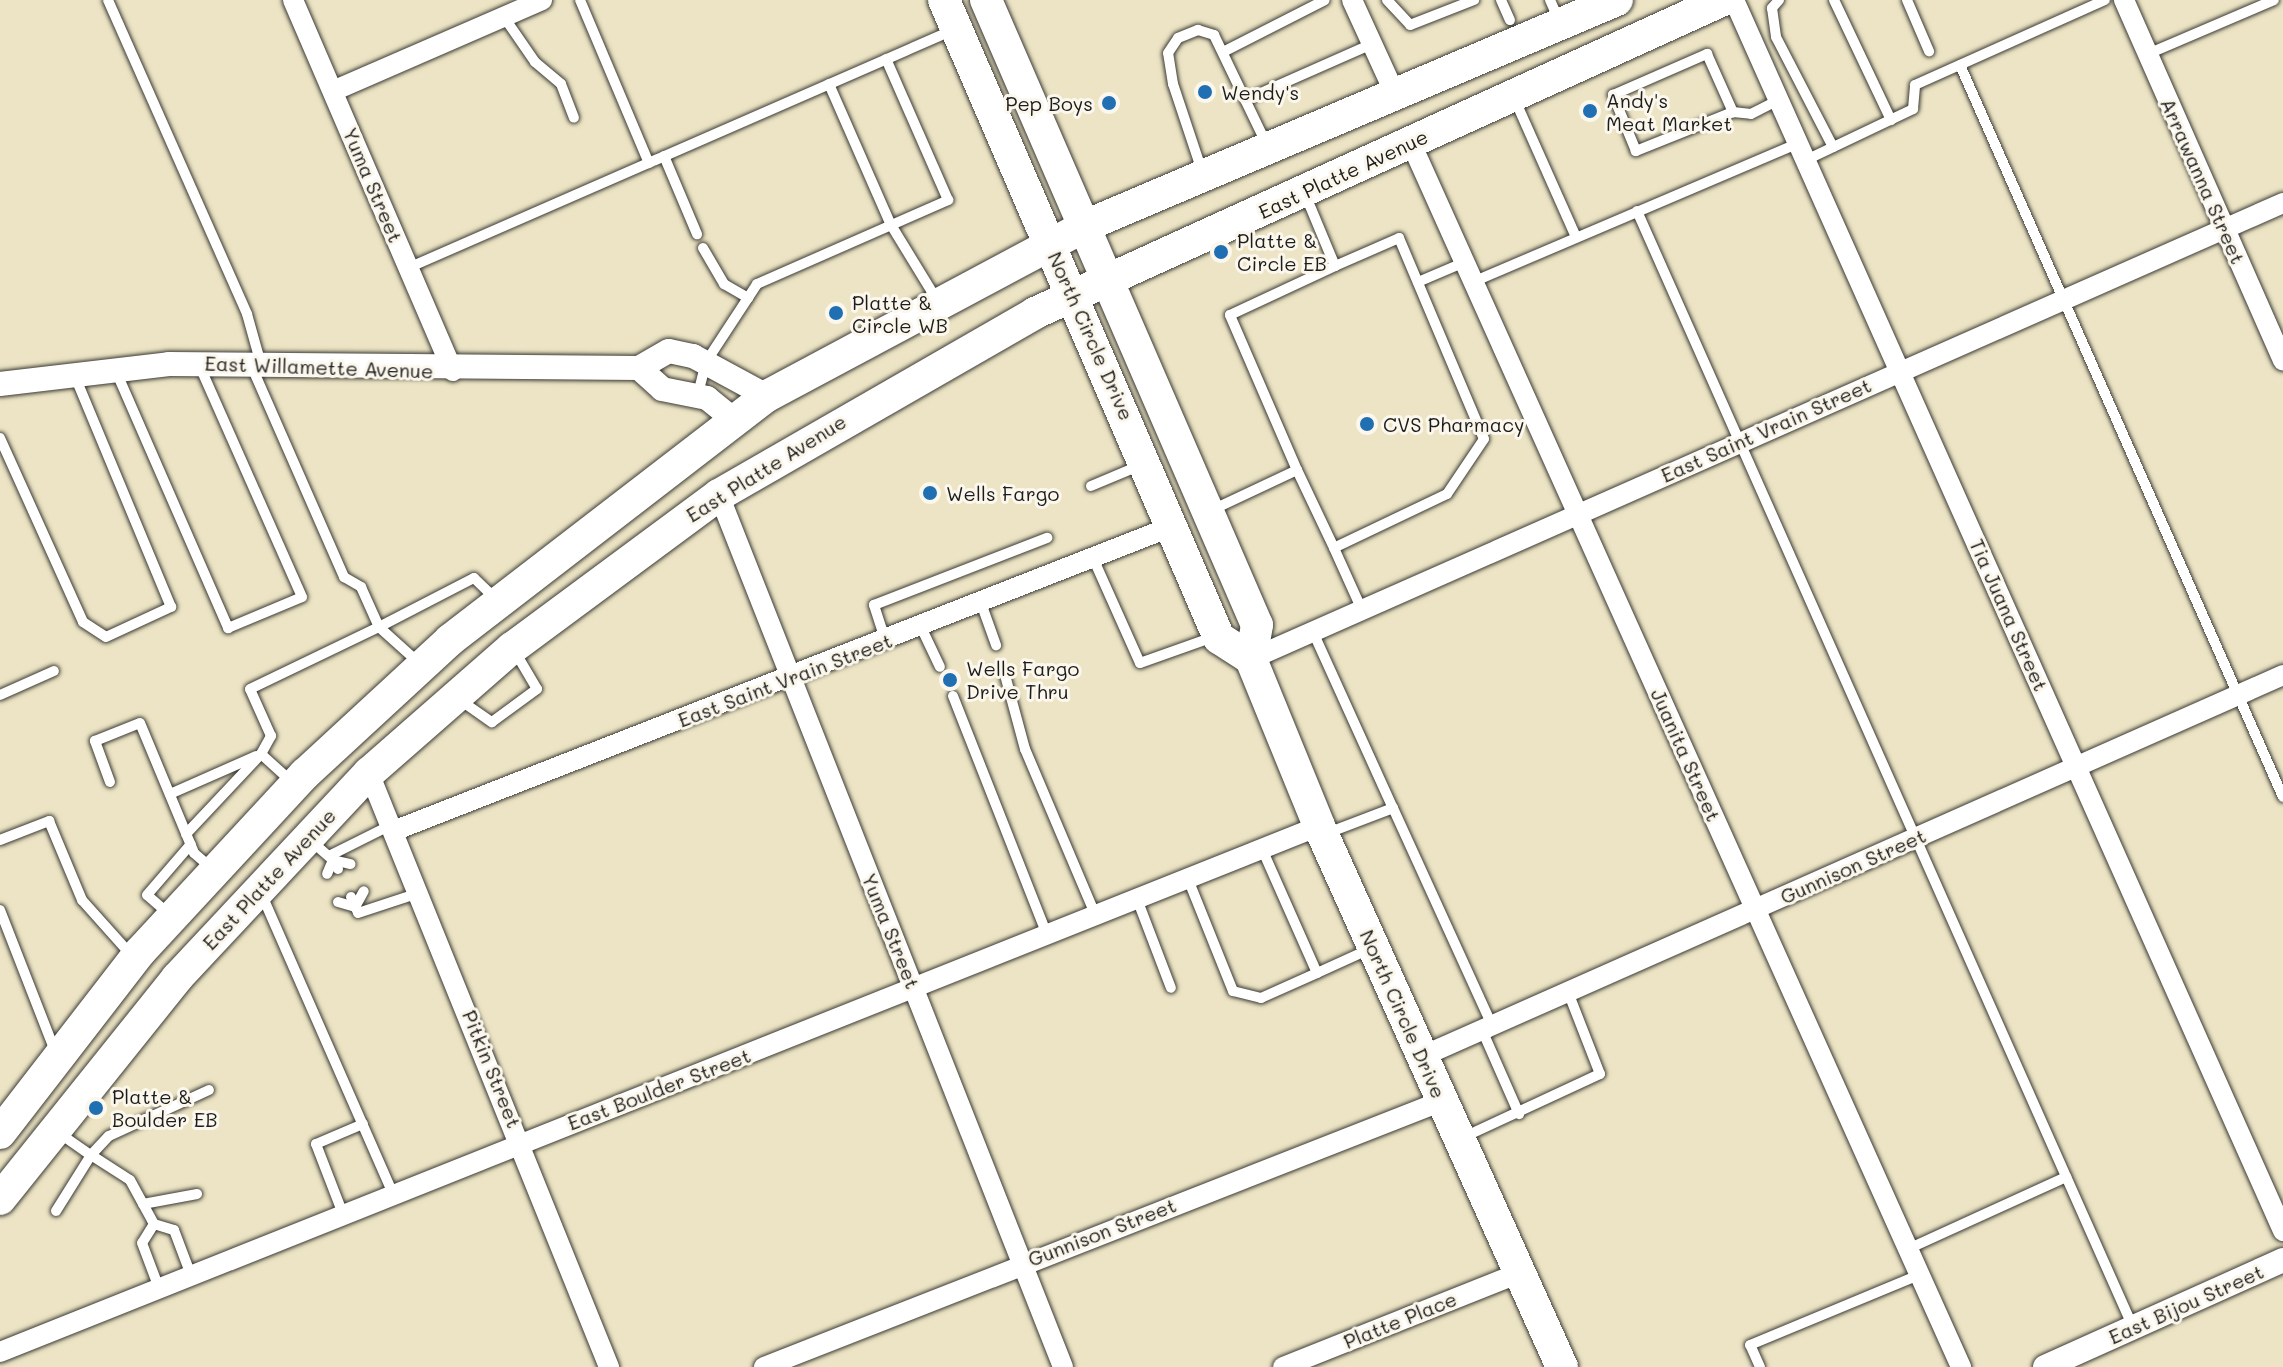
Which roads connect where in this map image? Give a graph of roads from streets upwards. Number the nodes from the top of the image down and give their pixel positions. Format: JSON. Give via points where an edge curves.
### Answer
{"nodes":[{"id":1,"x":293,"y":0,"type":"edge"},
{"id":2,"x":542,"y":0,"type":"edge"},
{"id":3,"x":986,"y":0,"type":"edge"},
{"id":4,"x":1352,"y":0,"type":"edge"},
{"id":5,"x":1617,"y":0,"type":"edge"},
{"id":6,"x":1723,"y":0,"type":"edge"},
{"id":7,"x":1734,"y":0,"type":"edge"},
{"id":8,"x":2124,"y":0,"type":"edge"},
{"id":9,"x":1555,"y":12,"type":"edge"},
{"id":10,"x":950,"y":14,"type":"edge"},
{"id":11,"x":333,"y":91,"type":"junction"},
{"id":12,"x":1395,"y":94,"type":"junction"},
{"id":13,"x":1411,"y":143,"type":"junction"},
{"id":14,"x":2283,"y":203,"type":"edge"},
{"id":15,"x":1085,"y":226,"type":"junction"},
{"id":16,"x":2224,"y":229,"type":"junction"},
{"id":17,"x":1050,"y":244,"type":"junction"},
{"id":18,"x":1112,"y":279,"type":"junction"},
{"id":19,"x":1076,"y":296,"type":"junction"},
{"id":20,"x":2283,"y":361,"type":"edge"},
{"id":21,"x":639,"y":368,"type":"junction"},
{"id":22,"x":1898,"y":370,"type":"junction"},
{"id":23,"x":453,"y":371,"type":"junction"},
{"id":24,"x":0,"y":384,"type":"edge"},
{"id":25,"x":767,"y":396,"type":"junction"},
{"id":26,"x":734,"y":420,"type":"junction"},
{"id":27,"x":719,"y":495,"type":"junction"},
{"id":28,"x":1578,"y":516,"type":"junction"},
{"id":29,"x":1173,"y":526,"type":"junction"},
{"id":30,"x":1251,"y":659,"type":"junction"},
{"id":31,"x":2283,"y":675,"type":"edge"},
{"id":32,"x":791,"y":678,"type":"junction"},
{"id":33,"x":356,"y":756,"type":"junction"},
{"id":34,"x":2077,"y":766,"type":"junction"},
{"id":35,"x":394,"y":827,"type":"junction"},
{"id":36,"x":1321,"y":830,"type":"junction"},
{"id":37,"x":1756,"y":909,"type":"junction"},
{"id":38,"x":914,"y":989,"type":"junction"},
{"id":39,"x":1423,"y":1056,"type":"junction"},
{"id":40,"x":1442,"y":1101,"type":"junction"},
{"id":41,"x":0,"y":1133,"type":"edge"},
{"id":42,"x":521,"y":1143,"type":"junction"},
{"id":43,"x":0,"y":1199,"type":"edge"},
{"id":44,"x":2283,"y":1231,"type":"edge"},
{"id":45,"x":2283,"y":1260,"type":"edge"},
{"id":46,"x":1021,"y":1263,"type":"junction"},
{"id":47,"x":1517,"y":1274,"type":"junction"},
{"id":48,"x":1,"y":1347,"type":"edge"},
{"id":49,"x":1294,"y":1365,"type":"edge"},
{"id":50,"x":609,"y":1367,"type":"edge"},
{"id":51,"x":764,"y":1367,"type":"edge"},
{"id":52,"x":1063,"y":1367,"type":"edge"},
{"id":53,"x":1562,"y":1367,"type":"edge"},
{"id":54,"x":1961,"y":1367,"type":"edge"},
{"id":55,"x":2045,"y":1367,"type":"edge"}],
"edges":[{"from":1,"to":11,"type":"street","name":"Yuma Street"},
{"from":2,"to":11,"type":"street"},
{"from":3,"to":15,"type":"main road","name":"North Circle Drive"},
{"from":4,"to":12,"type":"street"},
{"from":5,"to":9,"type":"main road","name":"East Platte Avenue"},
{"from":6,"to":13,"type":"main road","name":"East Platte Avenue"},
{"from":7,"to":22,"type":"street","name":"Tia Juana Street"},
{"from":8,"to":16,"type":"street","name":"Arrawanna Street"},
{"from":9,"to":12,"type":"main road","name":"East Platte Avenue"},
{"from":10,"to":17,"type":"main road","name":"North Circle Drive"},
{"from":11,"to":23,"type":"street","name":"Yuma Street"},
{"from":12,"to":15,"type":"main road","name":"East Platte Avenue"},
{"from":13,"to":18,"type":"main road","name":"East Platte Avenue"},
{"from":13,"to":28,"type":"street","name":"Juanita Street"},
{"from":14,"to":16,"type":"street","name":"East Saint Vrain Street"},
{"from":15,"to":17,"type":"main road","name":"East Platte Avenue"},
{"from":15,"to":18,"type":"main road","name":"North Circle Drive"},
{"from":16,"to":20,"type":"street","name":"Arrawanna Street"},
{"from":16,"to":22,"type":"street","name":"East Saint Vrain Street"},
{"from":17,"to":19,"type":"main road","name":"North Circle Drive"},
{"from":17,"to":25,"type":"main road","name":"East Platte Avenue","via":[[937,300]]},
{"from":18,"to":19,"type":"main road","name":"East Platte Avenue"},
{"from":18,"to":30,"type":"main road","name":"North Circle Drive","via":[[1257,625]]},
{"from":19,"to":27,"type":"main road","name":"East Platte Avenue","via":[[961,351]]},
{"from":19,"to":29,"type":"main road","name":"North Circle Drive"},
{"from":21,"to":23,"type":"street","name":"East Willamette Avenue"},
{"from":21,"to":25,"type":"street","name":"East Willamette Avenue","via":[[669,351],[706,362]]},
{"from":21,"to":26,"type":"street","via":[[662,389],[698,394]]},
{"from":22,"to":28,"type":"street","name":"East Saint Vrain Street"},
{"from":22,"to":34,"type":"street","name":"Tia Juana Street"},
{"from":23,"to":24,"type":"street","name":"East Willamette Avenue","via":[[198,363]]},
{"from":25,"to":26,"type":"main road","name":"East Platte Avenue"},
{"from":26,"to":33,"type":"main road","name":"East Platte Avenue","via":[[422,666]]},
{"from":27,"to":32,"type":"street","name":"Yuma Street"},
{"from":27,"to":33,"type":"main road","name":"East Platte Avenue","via":[[455,696]]},
{"from":28,"to":30,"type":"street","name":"East Saint Vrain Street"},
{"from":28,"to":37,"type":"street","name":"Juanita Street"},
{"from":29,"to":30,"type":"main road","name":"North Circle Drive","via":[[1218,634]]},
{"from":29,"to":32,"type":"street","name":"East Saint Vrain Street"},
{"from":30,"to":36,"type":"main road","name":"North Circle Drive"},
{"from":31,"to":34,"type":"street","name":"Gunnison Street"},
{"from":32,"to":35,"type":"street","name":"East Saint Vrain Street"},
{"from":32,"to":38,"type":"street","name":"Yuma Street"},
{"from":33,"to":35,"type":"street","name":"Pitkin Street"},
{"from":33,"to":41,"type":"main road","name":"East Platte Avenue","via":[[295,785],[212,870],[135,959]]},
{"from":33,"to":43,"type":"main road","name":"East Platte Avenue","via":[[327,855],[257,889]]},
{"from":34,"to":37,"type":"street","name":"Gunnison Street"},
{"from":34,"to":44,"type":"street","name":"Tia Juana Street"},
{"from":35,"to":42,"type":"street","name":"Pitkin Street"},
{"from":36,"to":38,"type":"street","name":"East Boulder Street"},
{"from":36,"to":39,"type":"main road","name":"North Circle Drive"},
{"from":37,"to":39,"type":"street","name":"Gunnison Street"},
{"from":37,"to":54,"type":"street","name":"Juanita Street"},
{"from":38,"to":42,"type":"street","name":"East Boulder Street"},
{"from":38,"to":46,"type":"street","name":"Yuma Street"},
{"from":39,"to":40,"type":"main road","name":"North Circle Drive"},
{"from":40,"to":46,"type":"street","name":"Gunnison Street"},
{"from":40,"to":47,"type":"main road","name":"North Circle Drive"},
{"from":42,"to":48,"type":"street","name":"East Boulder Street"},
{"from":42,"to":50,"type":"street","name":"Pitkin Street"},
{"from":45,"to":55,"type":"street","name":"East Bijou Street"},
{"from":46,"to":51,"type":"street","name":"Gunnison Street"},
{"from":46,"to":52,"type":"street","name":"Yuma Street"},
{"from":47,"to":49,"type":"street","name":"Platte Place"},
{"from":47,"to":53,"type":"main road","name":"North Circle Drive"}]}
